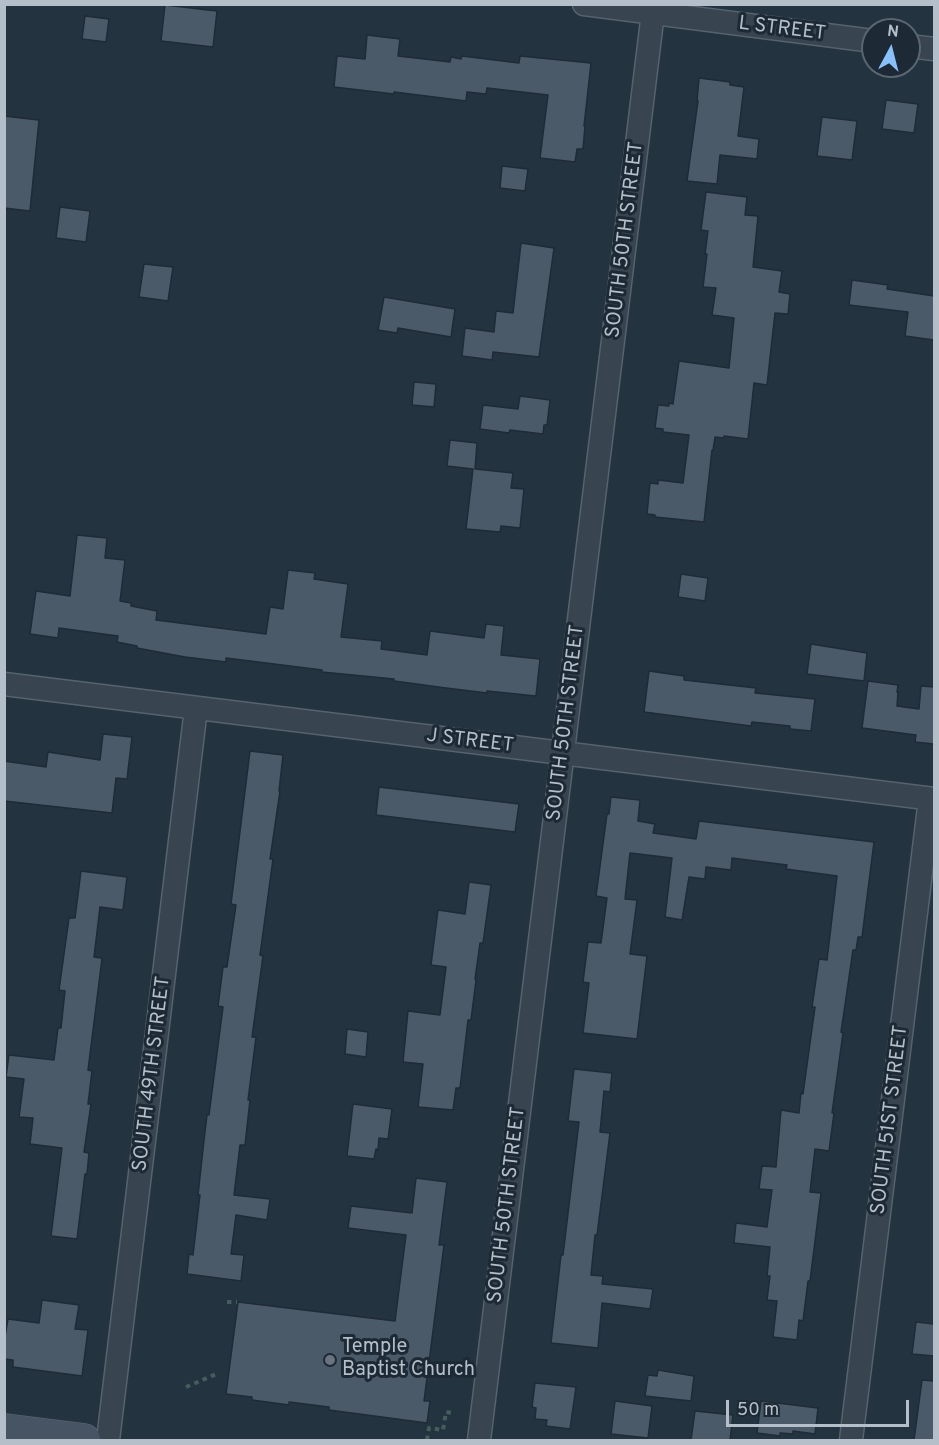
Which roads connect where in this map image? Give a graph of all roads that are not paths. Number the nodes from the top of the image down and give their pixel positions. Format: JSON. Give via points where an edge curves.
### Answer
{"nodes":[{"id":1,"x":584,"y":4,"type":"edge"},
{"id":2,"x":654,"y":9,"type":"edge"},
{"id":3,"x":861,"y":39,"type":"edge"},
{"id":4,"x":4,"y":684,"type":"edge"},
{"id":5,"x":196,"y":708,"type":"junction"},
{"id":6,"x":564,"y":753,"type":"junction"},
{"id":7,"x":932,"y":799,"type":"edge"},
{"id":8,"x":4,"y":1430,"type":"edge"},
{"id":9,"x":84,"y":1440,"type":"edge"},
{"id":10,"x":108,"y":1440,"type":"edge"},
{"id":11,"x":479,"y":1440,"type":"edge"},
{"id":12,"x":851,"y":1440,"type":"edge"}],
"edges":[{"from":1,"to":2,"type":"street","name":"L STREET"},
{"from":2,"to":3,"type":"street","name":"L STREET"},
{"from":2,"to":6,"type":"street","name":"SOUTH 50TH STREET"},
{"from":4,"to":5,"type":"street","name":"J STREET"},
{"from":5,"to":6,"type":"street","name":"J STREET"},
{"from":5,"to":10,"type":"street","name":"SOUTH 49TH STREET"},
{"from":6,"to":7,"type":"street","name":"J STREET"},
{"from":6,"to":11,"type":"street","name":"SOUTH 50TH STREET"},
{"from":7,"to":12,"type":"street","name":"SOUTH 51ST STREET"},
{"from":8,"to":9,"type":"main road"}]}
